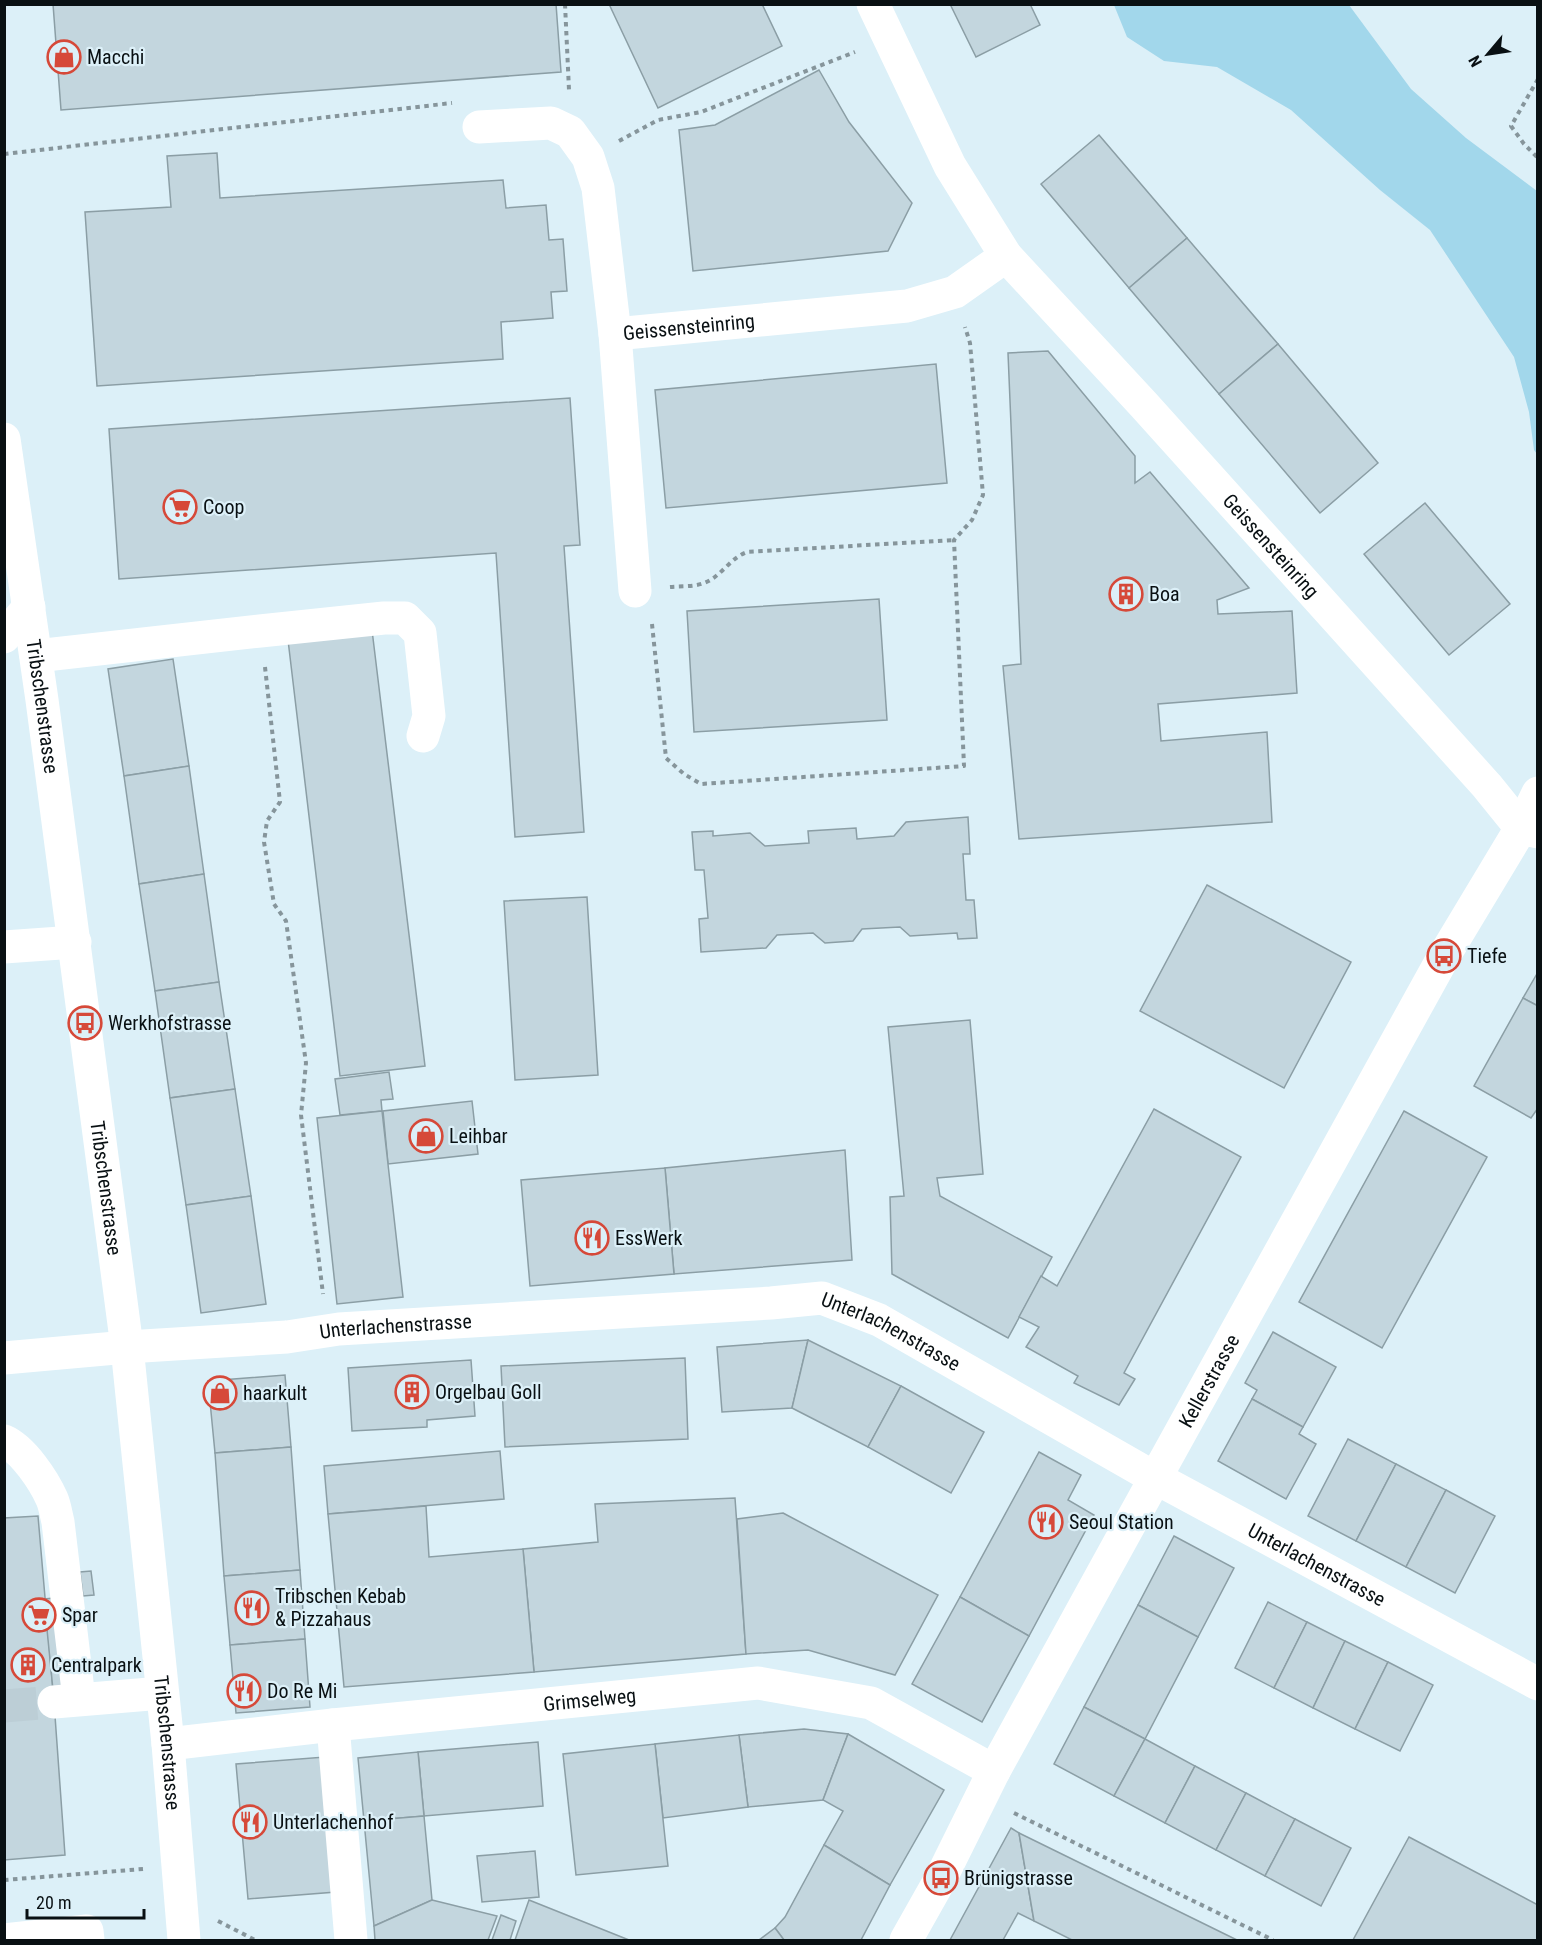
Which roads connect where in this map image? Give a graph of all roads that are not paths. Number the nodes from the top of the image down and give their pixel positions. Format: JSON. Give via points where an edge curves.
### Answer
{"nodes":[{"id":1,"x":873,"y":4,"type":"edge"},
{"id":2,"x":469,"y":115,"type":"road end"},
{"id":3,"x":1006,"y":255,"type":"junction"},
{"id":4,"x":615,"y":334,"type":"junction"},
{"id":5,"x":4,"y":439,"type":"edge"},
{"id":6,"x":648,"y":590,"type":"road end"},
{"id":7,"x":29,"y":607,"type":"junction"},
{"id":8,"x":4,"y":637,"type":"edge"},
{"id":9,"x":36,"y":656,"type":"junction"},
{"id":10,"x":423,"y":736,"type":"dead end"},
{"id":11,"x":1538,"y":793,"type":"edge"},
{"id":12,"x":1529,"y":830,"type":"edge"},
{"id":13,"x":75,"y":942,"type":"junction"},
{"id":14,"x":4,"y":947,"type":"edge"},
{"id":15,"x":127,"y":1347,"type":"junction"},
{"id":16,"x":4,"y":1358,"type":"edge"},
{"id":17,"x":4,"y":1441,"type":"edge"},
{"id":18,"x":1156,"y":1478,"type":"junction"},
{"id":19,"x":1538,"y":1684,"type":"edge"},
{"id":20,"x":162,"y":1693,"type":"junction"},
{"id":21,"x":333,"y":1725,"type":"junction"},
{"id":22,"x":168,"y":1744,"type":"junction"},
{"id":23,"x":987,"y":1784,"type":"junction"},
{"id":24,"x":4,"y":1940,"type":"edge"},
{"id":25,"x":88,"y":1941,"type":"edge"},
{"id":26,"x":184,"y":1941,"type":"edge"},
{"id":27,"x":351,"y":1941,"type":"edge"},
{"id":28,"x":906,"y":1941,"type":"edge"}],
"edges":[{"from":1,"to":3,"type":"street","name":"Geissensteinring","via":[[950,166]]},
{"from":2,"to":4,"type":"street","via":[[551,123],[570,132],[588,157],[598,188]]},
{"from":3,"to":4,"type":"street","name":"Geissensteinring","via":[[955,292],[907,306]]},
{"from":3,"to":12,"type":"street","name":"Geissensteinring"},
{"from":4,"to":6,"type":"street","name":"Geissensteinring"},
{"from":5,"to":7,"type":"street","name":"Tribschenstrasse"},
{"from":7,"to":8,"type":"street"},
{"from":7,"to":9,"type":"street","name":"Tribschenstrasse"},
{"from":9,"to":10,"type":"street","via":[[405,618],[420,633],[429,716]]},
{"from":9,"to":13,"type":"street","name":"Tribschenstrasse"},
{"from":11,"to":12,"type":"street","name":"Kellerstrasse"},
{"from":12,"to":18,"type":"street","name":"Kellerstrasse","via":[[1444,956]]},
{"from":13,"to":14,"type":"street"},
{"from":13,"to":15,"type":"street","name":"Tribschenstrasse"},
{"from":15,"to":16,"type":"street"},
{"from":15,"to":18,"type":"street","name":"Unterlachenstrasse","via":[[822,1298],[879,1320]]},
{"from":15,"to":20,"type":"street","name":"Tribschenstrasse"},
{"from":17,"to":20,"type":"street","via":[[39,1476],[58,1522],[67,1701]]},
{"from":18,"to":19,"type":"street","name":"Unterlachenstrasse"},
{"from":18,"to":23,"type":"street","name":"Kellerstrasse"},
{"from":20,"to":22,"type":"street","name":"Tribschenstrasse"},
{"from":21,"to":22,"type":"street","name":"Grimselweg"},
{"from":21,"to":23,"type":"street","name":"Grimselweg","via":[[758,1683],[871,1703]]},
{"from":21,"to":27,"type":"street"},
{"from":22,"to":26,"type":"street","name":"Tribschenstrasse"},
{"from":23,"to":28,"type":"street","name":"Kellerstrasse"},
{"from":24,"to":25,"type":"street","via":[[87,1931]]}]}
